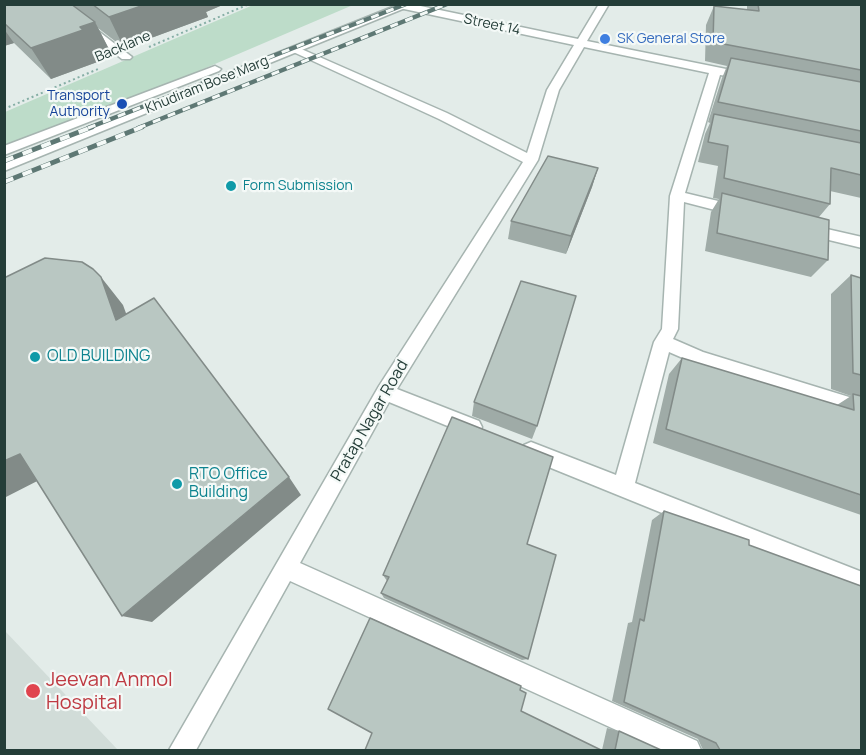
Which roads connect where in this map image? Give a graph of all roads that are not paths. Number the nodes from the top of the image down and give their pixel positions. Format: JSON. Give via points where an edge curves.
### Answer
{"nodes":[{"id":1,"x":56,"y":4,"type":"edge"},
{"id":2,"x":380,"y":4,"type":"edge"},
{"id":3,"x":604,"y":4,"type":"edge"},
{"id":4,"x":407,"y":5,"type":"edge"},
{"id":5,"x":284,"y":42,"type":"junction"},
{"id":6,"x":580,"y":44,"type":"junction"},
{"id":7,"x":295,"y":50,"type":"junction"},
{"id":8,"x":126,"y":57,"type":"road end"},
{"id":9,"x":715,"y":71,"type":"junction"},
{"id":10,"x":765,"y":80,"type":"edge"},
{"id":11,"x":4,"y":151,"type":"edge"},
{"id":12,"x":531,"y":160,"type":"junction"},
{"id":13,"x":4,"y":166,"type":"edge"},
{"id":14,"x":677,"y":196,"type":"junction"},
{"id":15,"x":758,"y":216,"type":"edge"},
{"id":16,"x":792,"y":225,"type":"edge"},
{"id":17,"x":861,"y":243,"type":"edge"},
{"id":18,"x":663,"y":342,"type":"junction"},
{"id":19,"x":385,"y":392,"type":"junction"},
{"id":20,"x":861,"y":409,"type":"edge"},
{"id":21,"x":493,"y":435,"type":"edge"},
{"id":22,"x":515,"y":444,"type":"edge"},
{"id":23,"x":623,"y":488,"type":"junction"},
{"id":24,"x":286,"y":568,"type":"junction"},
{"id":25,"x":861,"y":583,"type":"edge"},
{"id":26,"x":182,"y":750,"type":"edge"},
{"id":27,"x":688,"y":750,"type":"edge"}],
"edges":[{"from":1,"to":8,"type":"street"},
{"from":2,"to":5,"type":"street","name":"Khudiram Bose Marg"},
{"from":3,"to":6,"type":"street","name":"Pratap Nagar Road"},
{"from":4,"to":6,"type":"street","name":"Street 14"},
{"from":4,"to":7,"type":"street","name":"Khudiram Bose Marg"},
{"from":5,"to":7,"type":"street"},
{"from":5,"to":11,"type":"street","name":"Khudiram Bose Marg"},
{"from":6,"to":9,"type":"street","name":"Street 14"},
{"from":6,"to":12,"type":"street","name":"Pratap Nagar Road","via":[[553,90]]},
{"from":7,"to":12,"type":"street"},
{"from":7,"to":13,"type":"street","name":"Khudiram Bose Marg"},
{"from":9,"to":10,"type":"street","name":"Street 14"},
{"from":9,"to":14,"type":"street","via":[[704,128]]},
{"from":12,"to":19,"type":"street","name":"Pratap Nagar Road"},
{"from":14,"to":15,"type":"street"},
{"from":14,"to":18,"type":"street","via":[[670,329]]},
{"from":16,"to":17,"type":"street"},
{"from":18,"to":20,"type":"street","via":[[699,358]]},
{"from":18,"to":23,"type":"street"},
{"from":19,"to":21,"type":"street"},
{"from":19,"to":24,"type":"street","name":"Pratap Nagar Road"},
{"from":22,"to":23,"type":"street"},
{"from":23,"to":25,"type":"street"},
{"from":24,"to":26,"type":"street","name":"Pratap Nagar Road"},
{"from":24,"to":27,"type":"street"}]}
